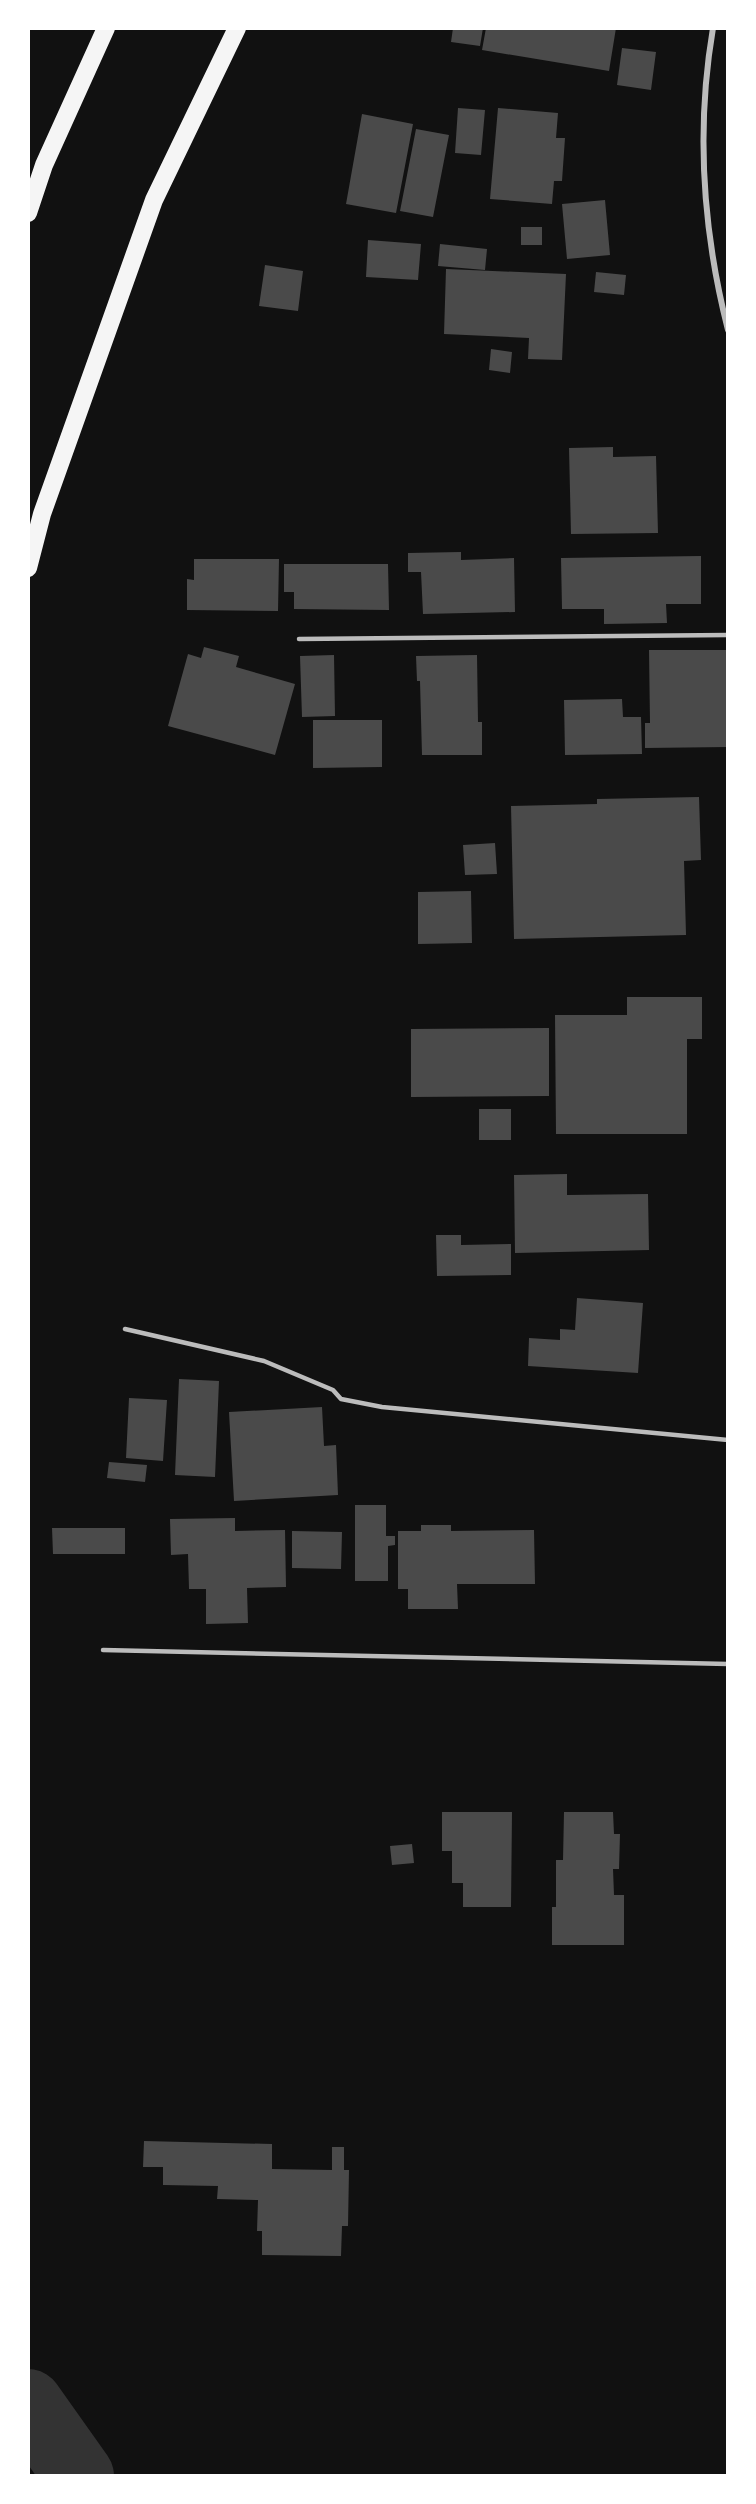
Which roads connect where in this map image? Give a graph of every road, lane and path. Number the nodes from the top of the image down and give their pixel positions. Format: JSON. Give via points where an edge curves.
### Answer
{"nodes":[{"id":1,"x":106,"y":28,"type":"edge"},
{"id":2,"x":237,"y":28,"type":"edge"},
{"id":3,"x":713,"y":28,"type":"edge"},
{"id":4,"x":28,"y":213,"type":"edge"},
{"id":5,"x":728,"y":330,"type":"edge"},
{"id":6,"x":28,"y":568,"type":"edge"},
{"id":7,"x":728,"y":635,"type":"edge"},
{"id":8,"x":299,"y":639,"type":"dead end"},
{"id":9,"x":125,"y":1329,"type":"dead end"},
{"id":10,"x":728,"y":1440,"type":"edge"},
{"id":11,"x":103,"y":1650,"type":"dead end"},
{"id":12,"x":728,"y":1664,"type":"edge"}],
"edges":[{"from":1,"to":4,"type":"highway","via":[[44,165]]},
{"from":2,"to":6,"type":"highway","via":[[154,200],[42,514]]},
{"from":3,"to":5,"type":"street","via":[[706,70],[704,184],[719,297]]},
{"from":7,"to":8,"type":"lane"},
{"from":9,"to":10,"type":"lane","via":[[264,1361],[333,1390],[341,1399],[382,1407]]},
{"from":11,"to":12,"type":"lane"}]}
